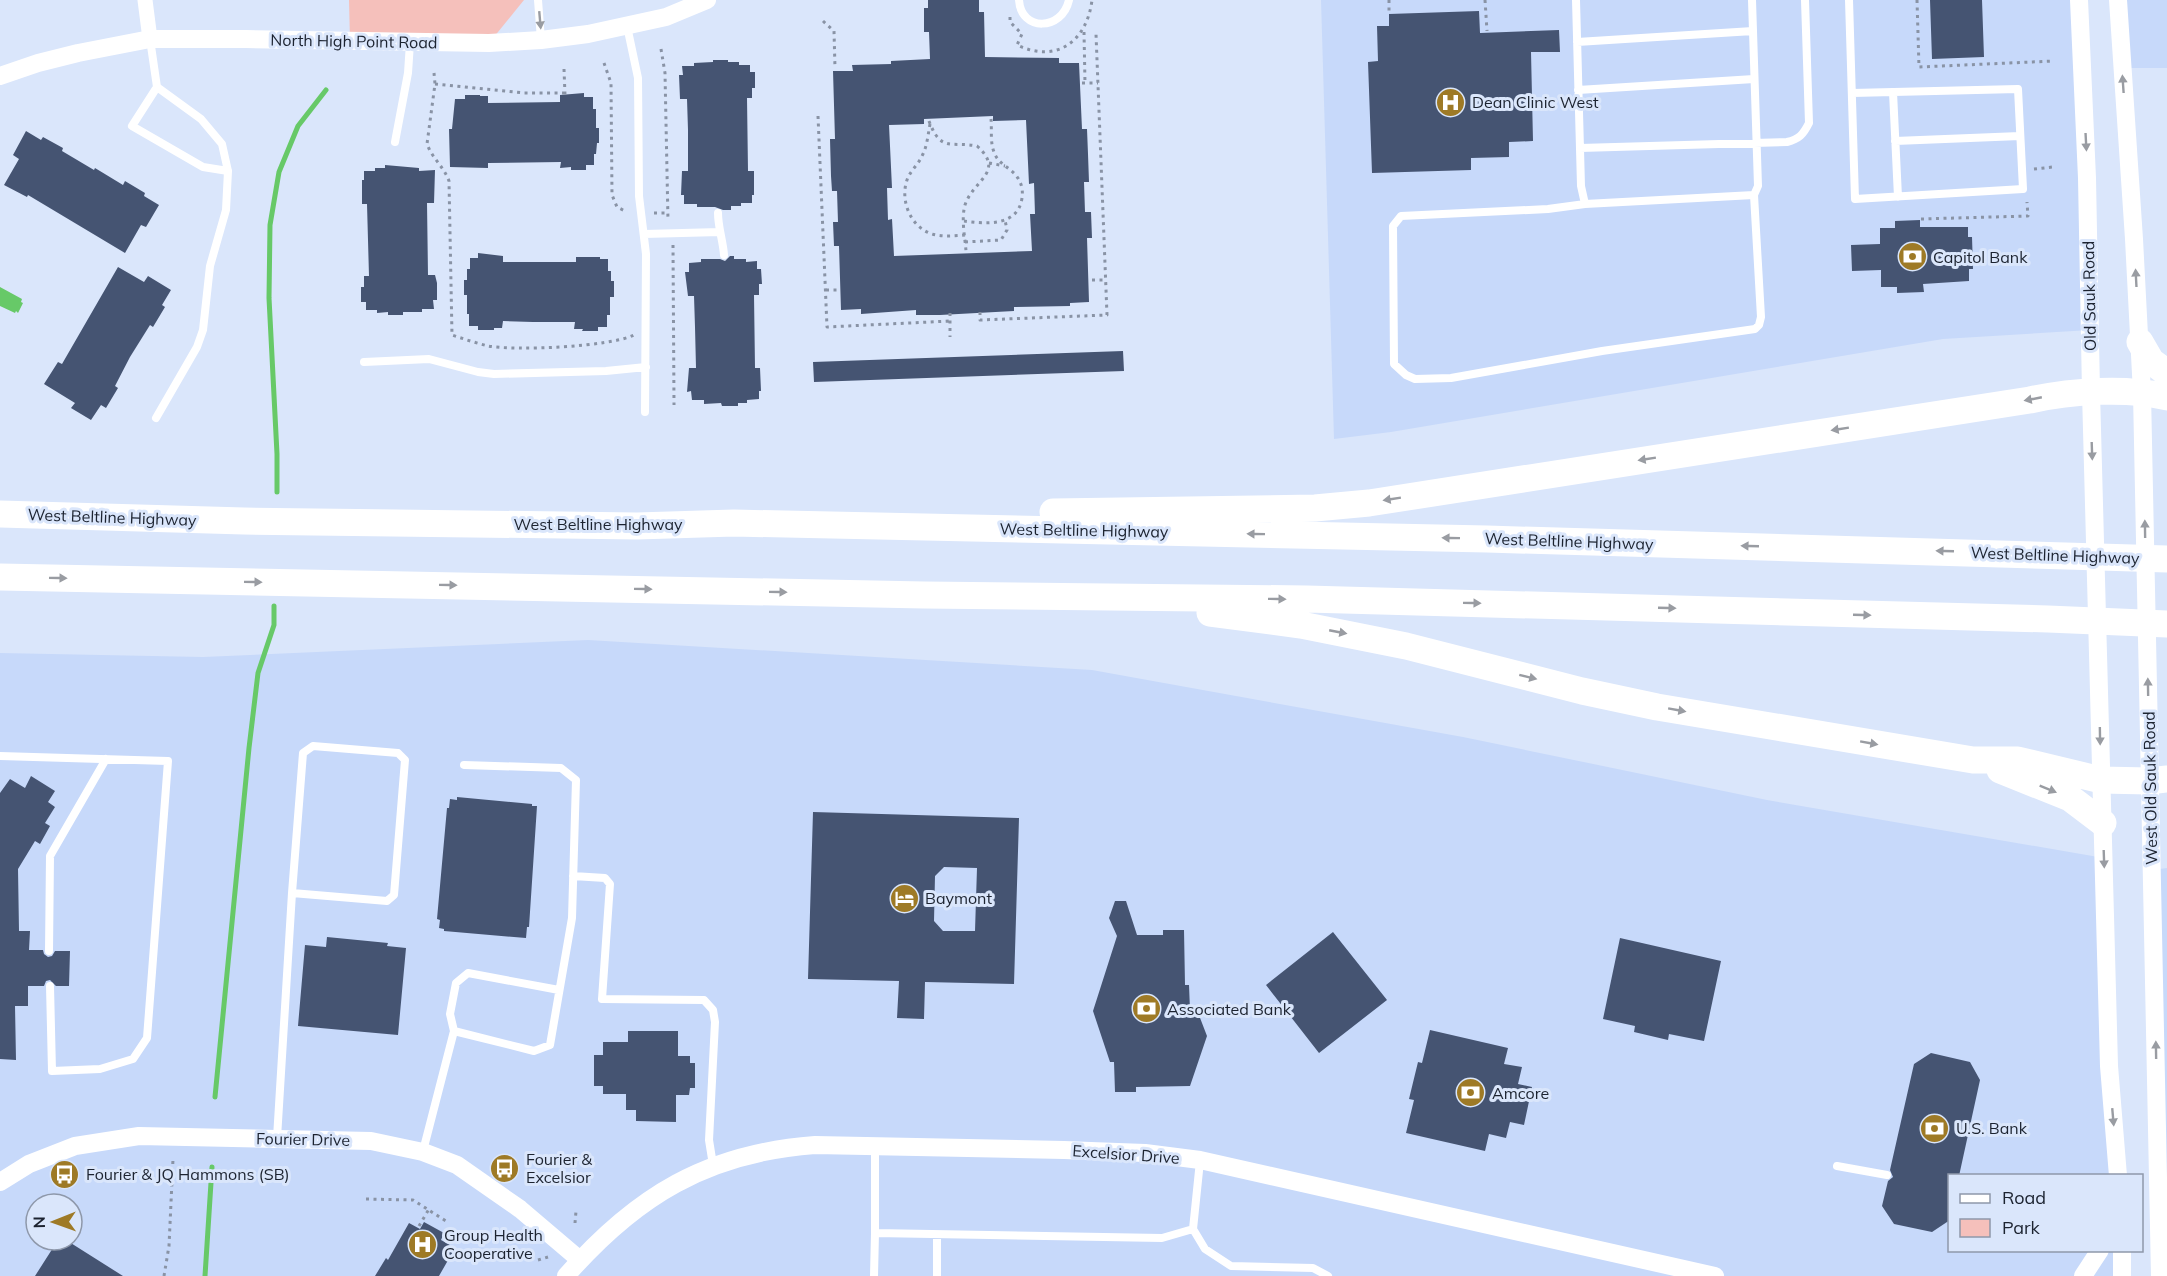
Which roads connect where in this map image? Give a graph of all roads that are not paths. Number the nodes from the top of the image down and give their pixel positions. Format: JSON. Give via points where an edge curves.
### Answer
{"nodes":[{"id":1,"x":145,"y":0,"type":"edge"},
{"id":2,"x":538,"y":0,"type":"edge"},
{"id":3,"x":707,"y":0,"type":"edge"},
{"id":4,"x":1019,"y":0,"type":"edge"},
{"id":5,"x":1069,"y":0,"type":"edge"},
{"id":6,"x":1576,"y":0,"type":"edge"},
{"id":7,"x":1752,"y":0,"type":"edge"},
{"id":8,"x":1805,"y":0,"type":"edge"},
{"id":9,"x":1849,"y":0,"type":"edge"},
{"id":10,"x":2079,"y":0,"type":"edge"},
{"id":11,"x":2118,"y":0,"type":"edge"},
{"id":12,"x":627,"y":26,"type":"junction"},
{"id":13,"x":1753,"y":32,"type":"junction"},
{"id":14,"x":150,"y":39,"type":"junction"},
{"id":15,"x":541,"y":40,"type":"junction"},
{"id":16,"x":410,"y":42,"type":"junction"},
{"id":17,"x":1577,"y":42,"type":"junction"},
{"id":18,"x":0,"y":76,"type":"edge"},
{"id":19,"x":1754,"y":80,"type":"junction"},
{"id":20,"x":157,"y":87,"type":"junction"},
{"id":21,"x":1578,"y":90,"type":"junction"},
{"id":22,"x":1893,"y":92,"type":"junction"},
{"id":23,"x":1852,"y":93,"type":"junction"},
{"id":24,"x":2020,"y":136,"type":"junction"},
{"id":25,"x":1895,"y":141,"type":"junction"},
{"id":26,"x":395,"y":142,"type":"dead end"},
{"id":27,"x":1756,"y":142,"type":"junction"},
{"id":28,"x":1580,"y":148,"type":"junction"},
{"id":29,"x":228,"y":171,"type":"junction"},
{"id":30,"x":1754,"y":195,"type":"junction"},
{"id":31,"x":1898,"y":197,"type":"junction"},
{"id":32,"x":1585,"y":204,"type":"junction"},
{"id":33,"x":718,"y":213,"type":"dead end"},
{"id":34,"x":720,"y":232,"type":"junction"},
{"id":35,"x":644,"y":234,"type":"junction"},
{"id":36,"x":724,"y":255,"type":"dead end"},
{"id":37,"x":2140,"y":342,"type":"junction"},
{"id":38,"x":364,"y":362,"type":"dead end"},
{"id":39,"x":646,"y":368,"type":"junction"},
{"id":40,"x":2167,"y":373,"type":"edge"},
{"id":41,"x":2091,"y":392,"type":"junction"},
{"id":42,"x":2154,"y":395,"type":"edge"},
{"id":43,"x":645,"y":412,"type":"dead end"},
{"id":44,"x":156,"y":418,"type":"dead end"},
{"id":45,"x":0,"y":514,"type":"edge"},
{"id":46,"x":734,"y":523,"type":"junction"},
{"id":47,"x":2167,"y":559,"type":"edge"},
{"id":48,"x":0,"y":577,"type":"edge"},
{"id":49,"x":924,"y":595,"type":"junction"},
{"id":50,"x":2167,"y":624,"type":"edge"},
{"id":51,"x":0,"y":756,"type":"edge"},
{"id":52,"x":106,"y":759,"type":"junction"},
{"id":53,"x":1973,"y":760,"type":"junction"},
{"id":54,"x":464,"y":765,"type":"dead end"},
{"id":55,"x":2101,"y":780,"type":"junction"},
{"id":56,"x":2158,"y":780,"type":"edge"},
{"id":57,"x":2103,"y":823,"type":"junction"},
{"id":58,"x":573,"y":876,"type":"junction"},
{"id":59,"x":292,"y":893,"type":"junction"},
{"id":60,"x":49,"y":951,"type":"dead end"},
{"id":61,"x":50,"y":986,"type":"dead end"},
{"id":62,"x":559,"y":990,"type":"junction"},
{"id":63,"x":454,"y":1031,"type":"junction"},
{"id":64,"x":277,"y":1138,"type":"junction"},
{"id":65,"x":875,"y":1147,"type":"junction"},
{"id":66,"x":423,"y":1152,"type":"junction"},
{"id":67,"x":1200,"y":1160,"type":"junction"},
{"id":68,"x":1837,"y":1166,"type":"dead end"},
{"id":69,"x":714,"y":1167,"type":"junction"},
{"id":70,"x":2118,"y":1174,"type":"edge"},
{"id":71,"x":1887,"y":1176,"type":"dead end"},
{"id":72,"x":0,"y":1182,"type":"edge"},
{"id":73,"x":2164,"y":1227,"type":"edge"},
{"id":74,"x":1193,"y":1229,"type":"junction"},
{"id":75,"x":875,"y":1233,"type":"junction"},
{"id":76,"x":937,"y":1234,"type":"junction"},
{"id":77,"x":2099,"y":1252,"type":"edge"},
{"id":78,"x":2122,"y":1252,"type":"edge"},
{"id":79,"x":580,"y":1260,"type":"junction"},
{"id":80,"x":566,"y":1276,"type":"edge"},
{"id":81,"x":874,"y":1276,"type":"edge"},
{"id":82,"x":937,"y":1276,"type":"edge"},
{"id":83,"x":1328,"y":1276,"type":"edge"},
{"id":84,"x":1715,"y":1276,"type":"edge"},
{"id":85,"x":2083,"y":1276,"type":"edge"},
{"id":86,"x":2122,"y":1276,"type":"edge"},
{"id":87,"x":2160,"y":1276,"type":"edge"}],
"edges":[{"from":1,"to":14,"type":"street"},
{"from":2,"to":15,"type":"lane","one_way":true},
{"from":3,"to":12,"type":"street","name":"North High Point Road","via":[[666,17]]},
{"from":4,"to":5,"type":"lane","via":[[1024,14],[1041,24],[1060,18]]},
{"from":6,"to":17,"type":"lane"},
{"from":7,"to":13,"type":"lane"},
{"from":8,"to":27,"type":"lane","via":[[1809,123],[1796,140]]},
{"from":9,"to":23,"type":"lane"},
{"from":10,"to":41,"type":"street","name":"Old Sauk Road","one_way":true},
{"from":37,"to":11,"type":"street","one_way":true},
{"from":12,"to":15,"type":"street","name":"North High Point Road"},
{"from":12,"to":35,"type":"lane","via":[[638,78],[639,196]]},
{"from":13,"to":17,"type":"lane"},
{"from":13,"to":19,"type":"lane"},
{"from":14,"to":16,"type":"street","name":"North High Point Road"},
{"from":14,"to":18,"type":"street","name":"North High Point Road","via":[[78,53]]},
{"from":14,"to":20,"type":"lane"},
{"from":15,"to":16,"type":"street","name":"North High Point Road","via":[[489,44]]},
{"from":16,"to":26,"type":"lane"},
{"from":17,"to":21,"type":"lane"},
{"from":19,"to":21,"type":"lane"},
{"from":19,"to":27,"type":"lane"},
{"from":20,"to":29,"type":"lane","via":[[201,119],[222,144]]},
{"from":20,"to":29,"type":"lane","via":[[132,126],[203,167]]},
{"from":21,"to":28,"type":"lane"},
{"from":22,"to":23,"type":"lane"},
{"from":22,"to":24,"type":"lane","via":[[2018,89]]},
{"from":22,"to":25,"type":"lane"},
{"from":23,"to":31,"type":"lane","via":[[1855,199]]},
{"from":24,"to":25,"type":"lane"},
{"from":24,"to":31,"type":"lane","via":[[2023,189]]},
{"from":25,"to":31,"type":"lane"},
{"from":27,"to":28,"type":"lane"},
{"from":27,"to":30,"type":"lane","via":[[1758,186]]},
{"from":28,"to":32,"type":"lane"},
{"from":29,"to":44,"type":"lane","via":[[226,210],[210,266],[204,330]]},
{"from":30,"to":32,"type":"lane"},
{"from":30,"to":32,"type":"lane","via":[[1761,317],[1755,329],[1451,378],[1415,379],[1394,364],[1393,226],[1401,216]]},
{"from":33,"to":34,"type":"lane"},
{"from":34,"to":35,"type":"lane"},
{"from":34,"to":36,"type":"lane"},
{"from":35,"to":39,"type":"lane"},
{"from":37,"to":40,"type":"highway","via":[[2151,362]]},
{"from":37,"to":42,"type":"street"},
{"from":38,"to":39,"type":"lane","via":[[429,359],[494,374]]},
{"from":39,"to":43,"type":"lane"},
{"from":41,"to":42,"type":"highway"},
{"from":41,"to":46,"type":"highway","one_way":true,"via":[[2055,394],[1315,508],[823,515]]},
{"from":41,"to":55,"type":"street","name":"Old Sauk Road","one_way":true},
{"from":56,"to":42,"type":"street","name":"West Old Sauk Road","one_way":true,"via":[[2146,587]]},
{"from":45,"to":46,"type":"highway","name":"West Beltline Highway","via":[[637,526]]},
{"from":47,"to":46,"type":"highway","name":"West Beltline Highway","one_way":true,"via":[[1475,538]]},
{"from":48,"to":49,"type":"highway","one_way":true},
{"from":49,"to":50,"type":"highway","one_way":true,"via":[[1307,599]]},
{"from":49,"to":53,"type":"highway","one_way":true,"via":[[1212,613],[1301,625],[1406,646],[1657,707]]},
{"from":51,"to":52,"type":"lane"},
{"from":52,"to":60,"type":"lane","via":[[50,856]]},
{"from":52,"to":61,"type":"lane","via":[[168,761],[147,1038],[133,1059],[100,1069],[52,1071]]},
{"from":53,"to":55,"type":"highway","via":[[2018,760]]},
{"from":53,"to":57,"type":"highway","one_way":true,"via":[[2070,798]]},
{"from":54,"to":58,"type":"lane","via":[[561,768],[576,780]]},
{"from":55,"to":56,"type":"highway"},
{"from":55,"to":57,"type":"street"},
{"from":73,"to":56,"type":"street","name":"West Old Sauk Road","one_way":true},
{"from":57,"to":70,"type":"street","one_way":true,"via":[[2109,1066]]},
{"from":58,"to":62,"type":"lane","via":[[572,918]]},
{"from":58,"to":69,"type":"lane","via":[[605,878],[610,884],[602,999],[704,1000],[713,1010],[709,1140]]},
{"from":59,"to":59,"type":"lane","via":[[387,901],[394,895],[405,760],[398,753],[313,746],[303,753]]},
{"from":59,"to":64,"type":"lane"},
{"from":62,"to":63,"type":"lane","via":[[550,1045],[534,1051]]},
{"from":62,"to":63,"type":"lane","via":[[468,973],[456,983],[450,1014]]},
{"from":63,"to":66,"type":"lane"},
{"from":64,"to":66,"type":"street","name":"Fourier Drive","via":[[371,1141]]},
{"from":64,"to":72,"type":"street","name":"Fourier Drive","via":[[139,1136],[75,1146],[29,1164]]},
{"from":65,"to":67,"type":"street","name":"Excelsior Drive","via":[[1098,1151]]},
{"from":65,"to":69,"type":"street","name":"Excelsior Drive","via":[[779,1148]]},
{"from":65,"to":75,"type":"lane"},
{"from":66,"to":79,"type":"street","name":"Fourier Drive","via":[[457,1165],[479,1179]]},
{"from":67,"to":74,"type":"lane"},
{"from":67,"to":84,"type":"street","name":"Excelsior Drive"},
{"from":68,"to":71,"type":"lane"},
{"from":69,"to":79,"type":"street","name":"Excelsior Drive","via":[[666,1188],[639,1206]]},
{"from":73,"to":87,"type":"street","name":"West Old Sauk Road"},
{"from":74,"to":76,"type":"lane","via":[[1162,1238]]},
{"from":74,"to":83,"type":"lane","via":[[1205,1249],[1231,1266],[1313,1268]]},
{"from":75,"to":76,"type":"lane"},
{"from":75,"to":81,"type":"lane"},
{"from":76,"to":82,"type":"lane"},
{"from":77,"to":85,"type":"street"},
{"from":78,"to":86,"type":"street"},
{"from":79,"to":80,"type":"street","name":"Excelsior Drive"}]}
